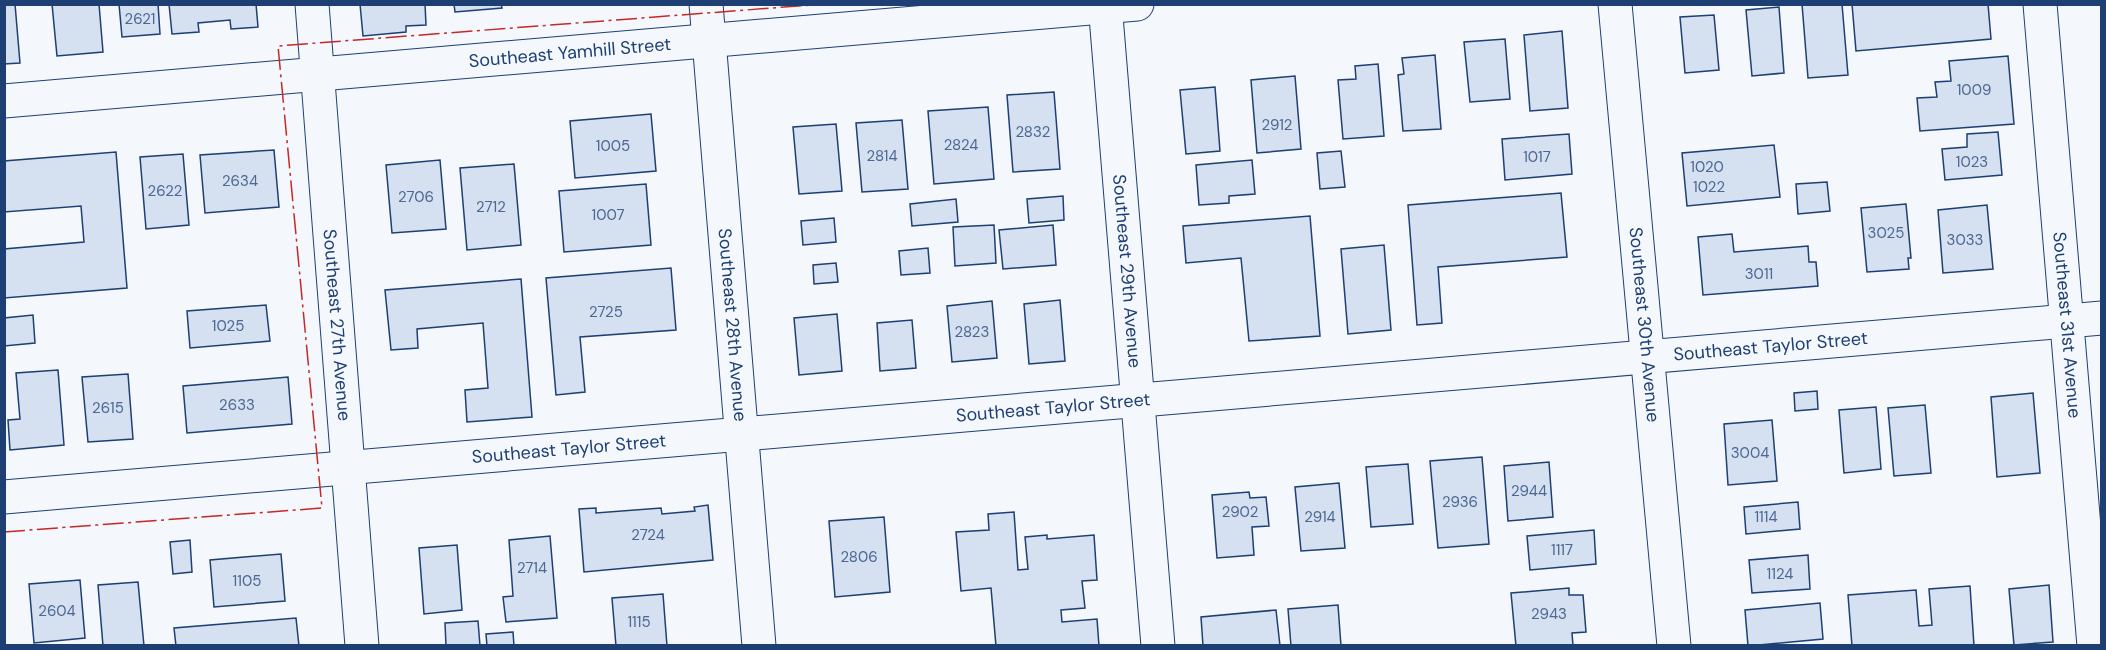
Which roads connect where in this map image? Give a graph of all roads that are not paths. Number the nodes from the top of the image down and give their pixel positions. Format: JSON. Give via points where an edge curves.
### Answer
{"nodes":[{"id":1,"x":312,"y":4,"type":"edge"},
{"id":2,"x":706,"y":4,"type":"edge"},
{"id":3,"x":1615,"y":4,"type":"edge"},
{"id":4,"x":2040,"y":4,"type":"edge"},
{"id":5,"x":1116,"y":5,"type":"edge"},
{"id":6,"x":709,"y":41,"type":"junction"},
{"id":7,"x":317,"y":75,"type":"junction"},
{"id":8,"x":4,"y":101,"type":"edge"},
{"id":9,"x":2102,"y":318,"type":"edge"},
{"id":10,"x":2066,"y":321,"type":"junction"},
{"id":11,"x":1649,"y":357,"type":"junction"},
{"id":12,"x":1138,"y":400,"type":"junction"},
{"id":13,"x":741,"y":434,"type":"junction"},
{"id":14,"x":348,"y":468,"type":"junction"},
{"id":15,"x":4,"y":497,"type":"edge"},
{"id":16,"x":363,"y":645,"type":"edge"},
{"id":17,"x":759,"y":645,"type":"edge"},
{"id":18,"x":1158,"y":645,"type":"edge"},
{"id":19,"x":1674,"y":645,"type":"edge"},
{"id":20,"x":2094,"y":645,"type":"edge"}],
"edges":[{"from":1,"to":7,"type":"street","name":"Southeast 27th Avenue"},
{"from":2,"to":6,"type":"street","name":"Southeast 28th Avenue"},
{"from":3,"to":11,"type":"street","name":"Southeast 30th Avenue"},
{"from":4,"to":10,"type":"street","name":"Southeast 31st Avenue"},
{"from":5,"to":6,"type":"street","name":"Southeast Yamhill Street"},
{"from":5,"to":12,"type":"street","name":"Southeast 29th Avenue"},
{"from":6,"to":7,"type":"street","name":"Southeast Yamhill Street"},
{"from":6,"to":13,"type":"street","name":"Southeast 28th Avenue"},
{"from":7,"to":8,"type":"street","name":"Southeast Yamhill Street"},
{"from":7,"to":14,"type":"street","name":"Southeast 27th Avenue"},
{"from":9,"to":10,"type":"street","name":"Southeast Taylor Street"},
{"from":10,"to":11,"type":"street","name":"Southeast Taylor Street"},
{"from":10,"to":20,"type":"street","name":"Southeast 31st Avenue"},
{"from":11,"to":12,"type":"street","name":"Southeast Taylor Street"},
{"from":11,"to":19,"type":"street","name":"Southeast 30th Avenue"},
{"from":12,"to":13,"type":"street","name":"Southeast Taylor Street"},
{"from":12,"to":18,"type":"street","name":"Southeast 29th Avenue"},
{"from":13,"to":14,"type":"street","name":"Southeast Taylor Street"},
{"from":13,"to":17,"type":"street","name":"Southeast 28th Avenue"},
{"from":14,"to":15,"type":"street","name":"Southeast Taylor Street"},
{"from":14,"to":16,"type":"street","name":"Southeast 27th Avenue"}]}
